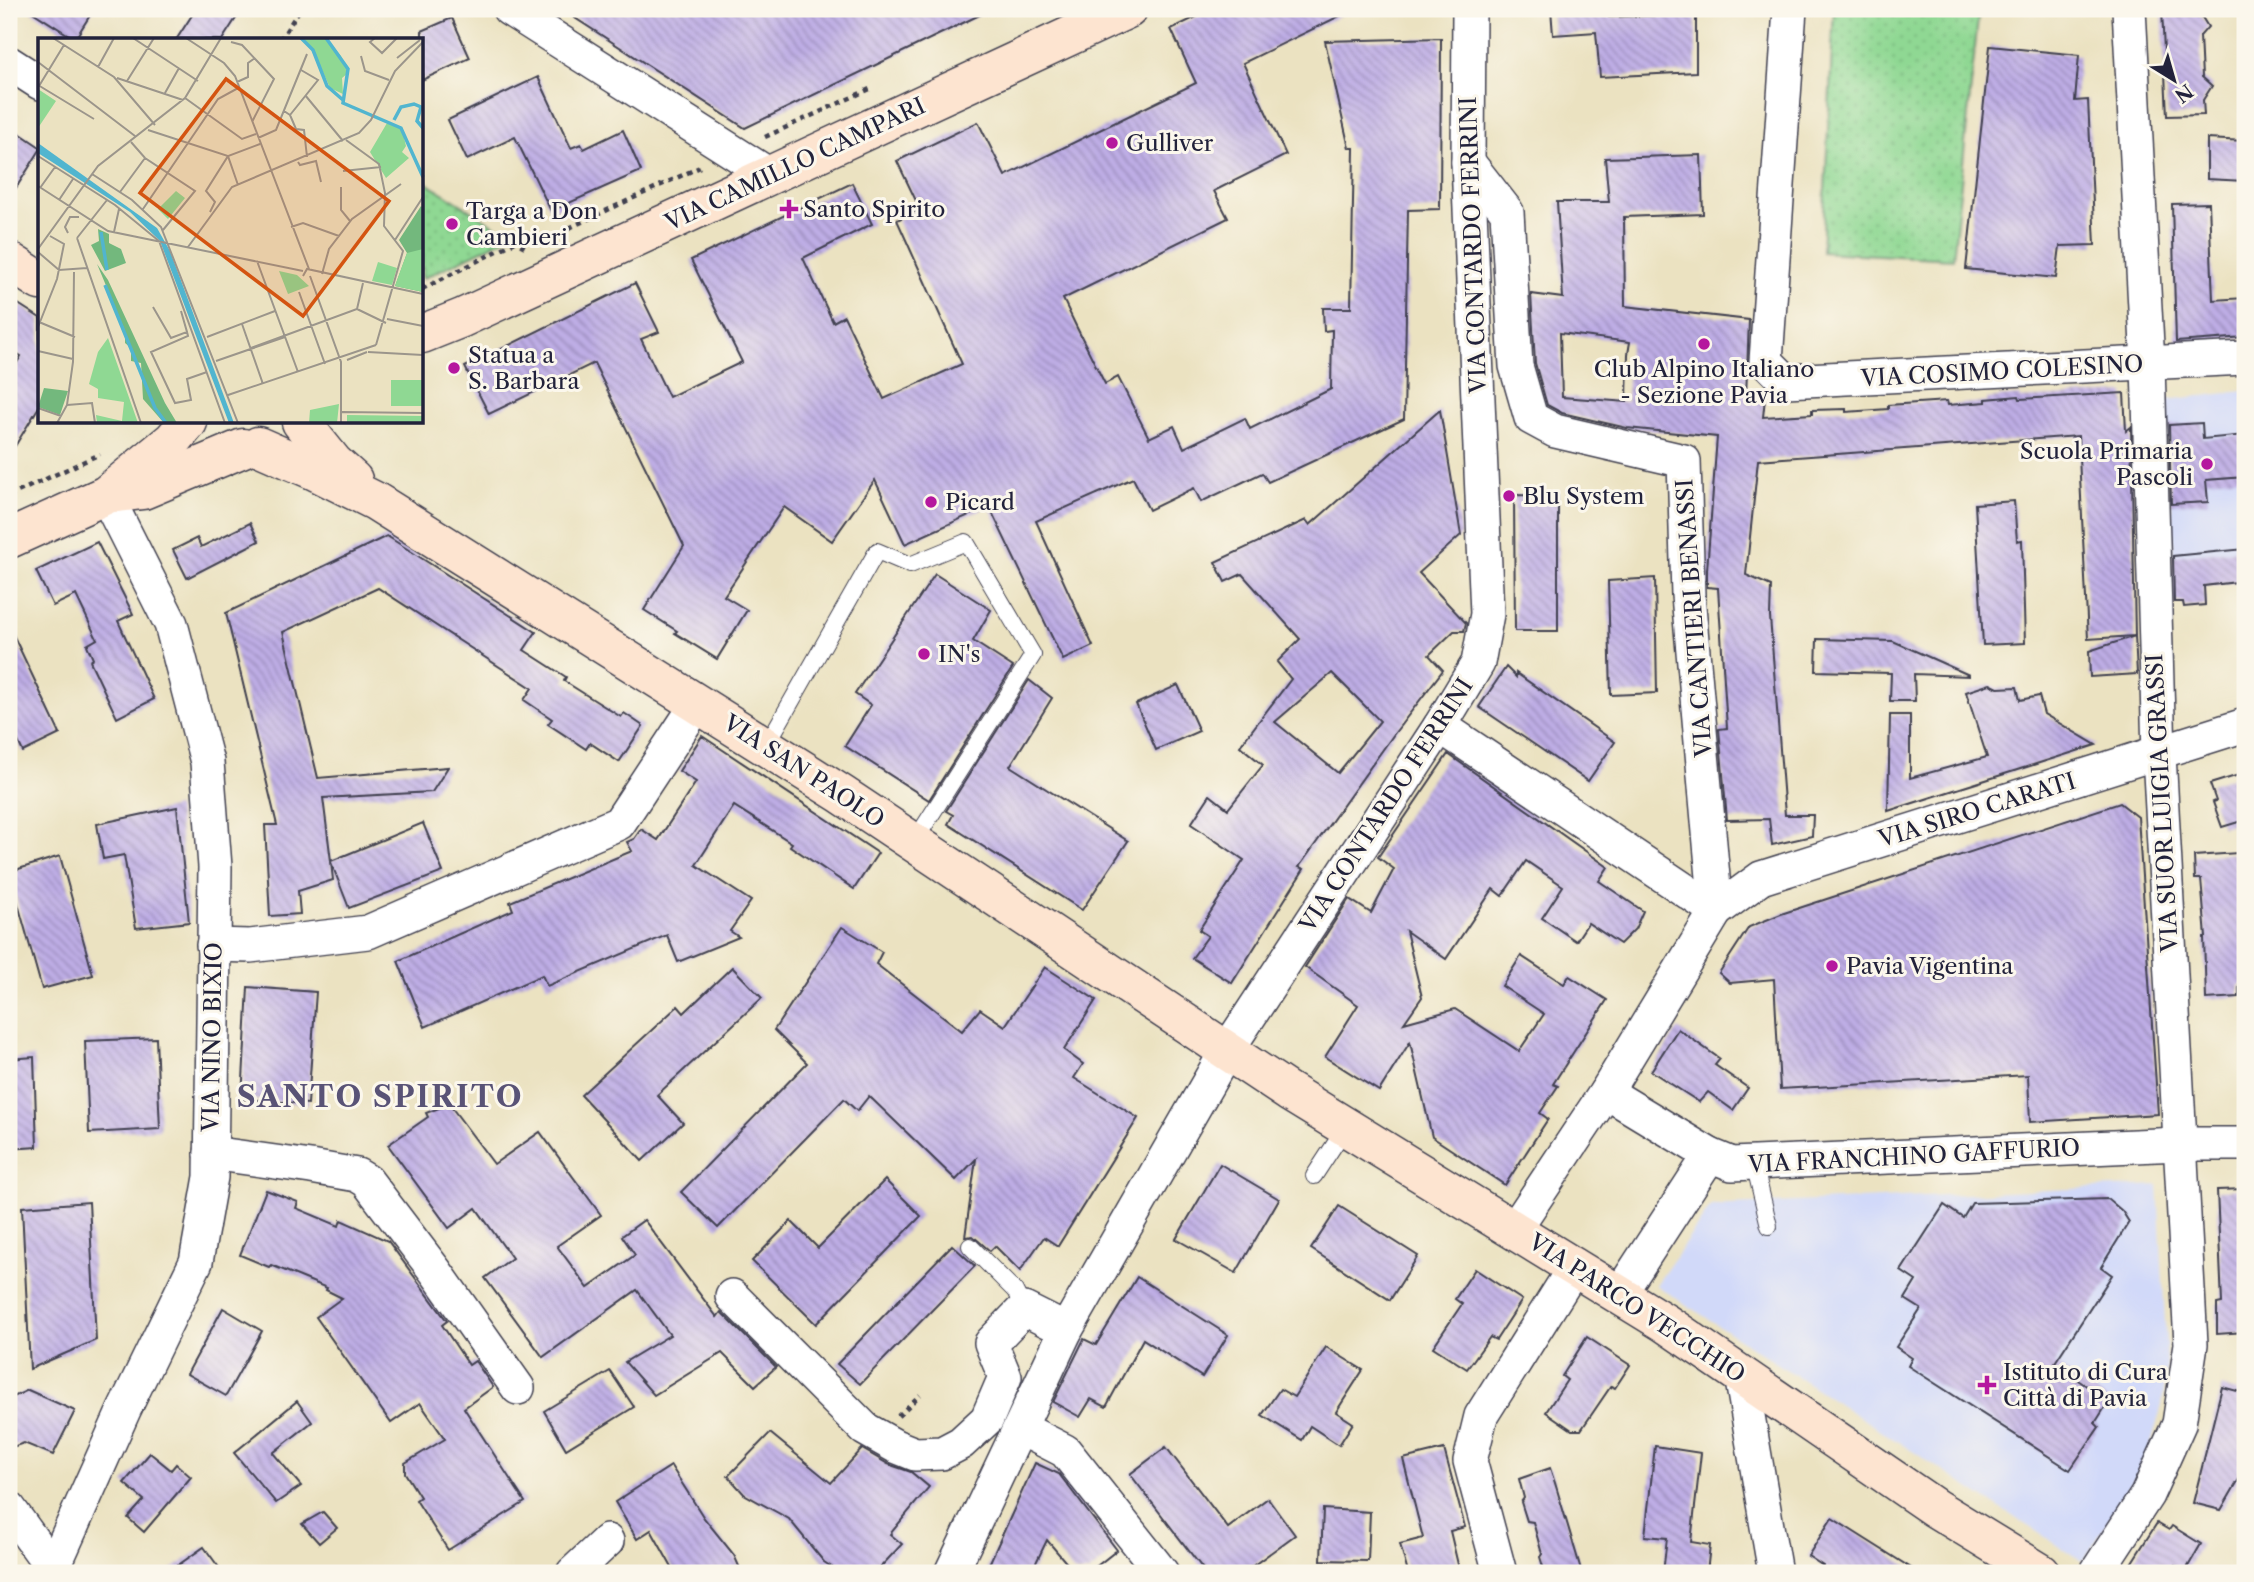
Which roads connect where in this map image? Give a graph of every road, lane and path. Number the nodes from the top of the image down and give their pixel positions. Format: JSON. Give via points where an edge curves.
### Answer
{"nodes":[{"id":1,"x":300,"y":9,"type":"edge"},
{"id":2,"x":509,"y":9,"type":"edge"},
{"id":3,"x":1128,"y":9,"type":"edge"},
{"id":4,"x":1469,"y":9,"type":"edge"},
{"id":5,"x":1790,"y":9,"type":"edge"},
{"id":6,"x":2129,"y":9,"type":"edge"},
{"id":7,"x":281,"y":38,"type":"edge"},
{"id":8,"x":9,"y":63,"type":"edge"},
{"id":9,"x":38,"y":82,"type":"edge"},
{"id":10,"x":883,"y":83,"type":"dead end"},
{"id":11,"x":733,"y":152,"type":"junction"},
{"id":12,"x":1468,"y":162,"type":"junction"},
{"id":13,"x":771,"y":176,"type":"junction"},
{"id":14,"x":563,"y":231,"type":"dead end"},
{"id":15,"x":539,"y":242,"type":"dead end"},
{"id":16,"x":9,"y":261,"type":"edge"},
{"id":17,"x":38,"y":280,"type":"edge"},
{"id":18,"x":424,"y":288,"type":"edge"},
{"id":19,"x":462,"y":318,"type":"junction"},
{"id":20,"x":424,"y":326,"type":"edge"},
{"id":21,"x":424,"y":333,"type":"edge"},
{"id":22,"x":2245,"y":358,"type":"edge"},
{"id":23,"x":2148,"y":364,"type":"junction"},
{"id":24,"x":186,"y":424,"type":"edge"},
{"id":25,"x":205,"y":424,"type":"edge"},
{"id":26,"x":288,"y":424,"type":"edge"},
{"id":27,"x":304,"y":424,"type":"edge"},
{"id":28,"x":251,"y":447,"type":"junction"},
{"id":29,"x":106,"y":452,"type":"dead end"},
{"id":30,"x":106,"y":495,"type":"junction"},
{"id":31,"x":9,"y":496,"type":"edge"},
{"id":32,"x":375,"y":501,"type":"junction"},
{"id":33,"x":9,"y":539,"type":"edge"},
{"id":34,"x":698,"y":703,"type":"junction"},
{"id":35,"x":2245,"y":725,"type":"edge"},
{"id":36,"x":1440,"y":726,"type":"junction"},
{"id":37,"x":766,"y":746,"type":"junction"},
{"id":38,"x":2158,"y":754,"type":"junction"},
{"id":39,"x":915,"y":842,"type":"junction"},
{"id":40,"x":1716,"y":911,"type":"junction"},
{"id":41,"x":213,"y":945,"type":"junction"},
{"id":42,"x":1226,"y":1052,"type":"junction"},
{"id":43,"x":1606,"y":1092,"type":"junction"},
{"id":44,"x":1346,"y":1127,"type":"junction"},
{"id":45,"x":2179,"y":1144,"type":"junction"},
{"id":46,"x":2245,"y":1144,"type":"edge"},
{"id":47,"x":211,"y":1153,"type":"junction"},
{"id":48,"x":1710,"y":1155,"type":"junction"},
{"id":49,"x":1754,"y":1163,"type":"junction"},
{"id":50,"x":1314,"y":1176,"type":"dead end"},
{"id":51,"x":1769,"y":1226,"type":"dead end"},
{"id":52,"x":1514,"y":1230,"type":"junction"},
{"id":53,"x":970,"y":1246,"type":"dead end"},
{"id":54,"x":1574,"y":1268,"type":"junction"},
{"id":55,"x":1619,"y":1295,"type":"junction"},
{"id":56,"x":732,"y":1296,"type":"dead end"},
{"id":57,"x":1024,"y":1310,"type":"junction"},
{"id":58,"x":1066,"y":1330,"type":"junction"},
{"id":59,"x":1741,"y":1375,"type":"junction"},
{"id":60,"x":518,"y":1388,"type":"dead end"},
{"id":61,"x":920,"y":1395,"type":"dead end"},
{"id":62,"x":909,"y":1405,"type":"dead end"},
{"id":63,"x":1020,"y":1428,"type":"junction"},
{"id":64,"x":9,"y":1508,"type":"edge"},
{"id":65,"x":607,"y":1541,"type":"dead end"},
{"id":66,"x":53,"y":1571,"type":"edge"},
{"id":67,"x":573,"y":1573,"type":"edge"},
{"id":68,"x":951,"y":1573,"type":"edge"},
{"id":69,"x":1162,"y":1573,"type":"edge"},
{"id":70,"x":1500,"y":1573,"type":"edge"},
{"id":71,"x":1775,"y":1573,"type":"edge"},
{"id":72,"x":2041,"y":1573,"type":"edge"},
{"id":73,"x":2096,"y":1573,"type":"edge"}],
"edges":[{"from":1,"to":7,"type":"path"},
{"from":2,"to":11,"type":"street"},
{"from":3,"to":13,"type":"street","name":"VIA CAMILLO CAMPARI"},
{"from":4,"to":12,"type":"street","name":"VIA CONTARDO FERRINI"},
{"from":5,"to":23,"type":"street","name":"VIA COSIMO COLESINO","via":[[1766,361],[1786,381]]},
{"from":6,"to":23,"type":"street","name":"VIA SUOR LUIGIA GRASSI"},
{"from":8,"to":9,"type":"street"},
{"from":10,"to":11,"type":"path"},
{"from":11,"to":13,"type":"street"},
{"from":11,"to":14,"type":"path"},
{"from":12,"to":36,"type":"street","name":"VIA CONTARDO FERRINI","via":[[1487,614],[1478,663]]},
{"from":12,"to":40,"type":"street","name":"VIA CANTIERI BENASSI","via":[[1507,212],[1516,366],[1531,418],[1555,431],[1684,461],[1688,595]]},
{"from":13,"to":19,"type":"street","name":"VIA CAMILLO CAMPARI"},
{"from":15,"to":18,"type":"path","via":[[527,248],[515,242]]},
{"from":16,"to":17,"type":"street"},
{"from":19,"to":20,"type":"street","name":"VIA CAMILLO CAMPARI"},
{"from":19,"to":21,"type":"street","name":"VIA CAMILLO CAMPARI"},
{"from":22,"to":23,"type":"street","name":"VIA COSIMO COLESINO"},
{"from":23,"to":38,"type":"street","name":"VIA SUOR LUIGIA GRASSI"},
{"from":24,"to":30,"type":"street"},
{"from":25,"to":28,"type":"street","name":"VIA SAN PAOLO","via":[[227,444]]},
{"from":26,"to":28,"type":"street","via":[[273,440]]},
{"from":27,"to":32,"type":"street","name":"VIA SAN PAOLO","via":[[334,463]]},
{"from":28,"to":30,"type":"street","via":[[144,490]]},
{"from":28,"to":32,"type":"street","name":"VIA SAN PAOLO","via":[[313,470]]},
{"from":29,"to":31,"type":"path"},
{"from":30,"to":33,"type":"street"},
{"from":30,"to":41,"type":"street","name":"VIA NINO BIXIO","via":[[171,624],[207,762],[215,867]]},
{"from":32,"to":34,"type":"street","name":"VIA SAN PAOLO"},
{"from":34,"to":37,"type":"street","name":"VIA SAN PAOLO"},
{"from":34,"to":41,"type":"street","via":[[619,822],[368,932],[250,946]]},
{"from":35,"to":38,"type":"street","name":"VIA SIRO CARATI"},
{"from":36,"to":40,"type":"street"},
{"from":36,"to":42,"type":"street","name":"VIA CONTARDO FERRINI"},
{"from":37,"to":39,"type":"street","name":"VIA SAN PAOLO"},
{"from":37,"to":39,"type":"lane","via":[[877,551],[911,565],[966,542],[1033,656]]},
{"from":38,"to":40,"type":"street","name":"VIA SIRO CARATI","via":[[1761,877]]},
{"from":38,"to":45,"type":"street","name":"VIA SUOR LUIGIA GRASSI"},
{"from":39,"to":42,"type":"street","name":"VIA SAN PAOLO"},
{"from":40,"to":43,"type":"street"},
{"from":41,"to":47,"type":"street","name":"VIA NINO BIXIO"},
{"from":42,"to":44,"type":"street","name":"VIA PARCO VECCHIO"},
{"from":42,"to":58,"type":"street","name":"VIA CONTARDO FERRINI"},
{"from":43,"to":48,"type":"street","name":"VIA FRANCHINO GAFFURIO"},
{"from":43,"to":52,"type":"street"},
{"from":44,"to":50,"type":"lane"},
{"from":44,"to":52,"type":"street","name":"VIA PARCO VECCHIO"},
{"from":45,"to":46,"type":"street","name":"VIA FRANCHINO GAFFURIO"},
{"from":45,"to":49,"type":"street","name":"VIA FRANCHINO GAFFURIO"},
{"from":45,"to":73,"type":"street","name":"VIA SUOR LUIGIA GRASSI","via":[[2191,1344],[2179,1424],[2147,1494]]},
{"from":47,"to":60,"type":"street","via":[[357,1175],[367,1181]]},
{"from":47,"to":66,"type":"street","name":"VIA NINO BIXIO","via":[[196,1262]]},
{"from":48,"to":49,"type":"street","name":"VIA FRANCHINO GAFFURIO","via":[[1732,1164]]},
{"from":48,"to":55,"type":"street"},
{"from":49,"to":51,"type":"lane"},
{"from":52,"to":54,"type":"street","name":"VIA PARCO VECCHIO"},
{"from":53,"to":57,"type":"lane","via":[[1015,1291]]},
{"from":54,"to":55,"type":"street","name":"VIA PARCO VECCHIO"},
{"from":54,"to":70,"type":"street","via":[[1481,1416],[1470,1461]]},
{"from":55,"to":59,"type":"street","name":"VIA PARCO VECCHIO"},
{"from":56,"to":57,"type":"street","via":[[865,1429],[915,1454],[942,1453],[987,1419],[1005,1377],[991,1343]]},
{"from":57,"to":58,"type":"street"},
{"from":58,"to":63,"type":"street","name":"VIA CONTARDO FERRINI"},
{"from":59,"to":71,"type":"street"},
{"from":59,"to":72,"type":"street","name":"VIA PARCO VECCHIO","via":[[1935,1508]]},
{"from":61,"to":62,"type":"path"},
{"from":63,"to":68,"type":"street","name":"VIA CONTARDO FERRINI"},
{"from":63,"to":69,"type":"street","via":[[1065,1451]]},
{"from":64,"to":66,"type":"street"},
{"from":65,"to":67,"type":"street"}]}
